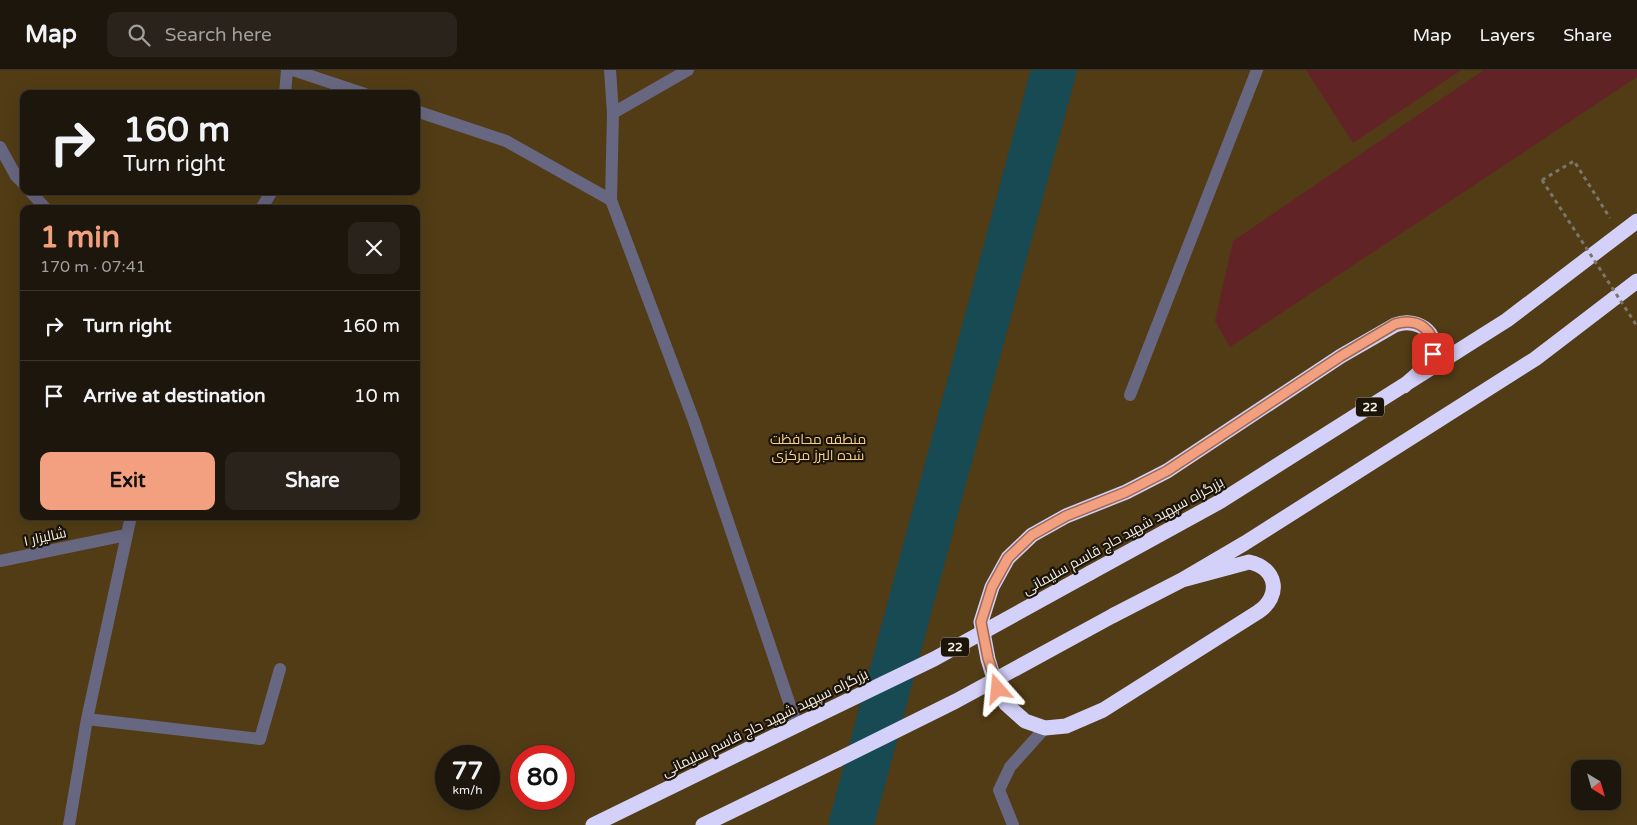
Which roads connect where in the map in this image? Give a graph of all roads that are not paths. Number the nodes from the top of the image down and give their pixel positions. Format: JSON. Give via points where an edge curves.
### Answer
{"nodes":[{"id":1,"x":287,"y":70,"type":"edge"},
{"id":2,"x":293,"y":70,"type":"edge"},
{"id":3,"x":610,"y":70,"type":"edge"},
{"id":4,"x":688,"y":70,"type":"edge"},
{"id":5,"x":1257,"y":70,"type":"edge"},
{"id":6,"x":285,"y":90,"type":"edge"},
{"id":7,"x":353,"y":90,"type":"edge"},
{"id":8,"x":420,"y":112,"type":"edge"},
{"id":9,"x":614,"y":113,"type":"junction"},
{"id":10,"x":0,"y":147,"type":"edge"},
{"id":11,"x":20,"y":180,"type":"edge"},
{"id":12,"x":34,"y":195,"type":"edge"},
{"id":13,"x":611,"y":200,"type":"junction"},
{"id":14,"x":42,"y":205,"type":"edge"},
{"id":15,"x":1637,"y":220,"type":"edge"},
{"id":16,"x":1637,"y":281,"type":"edge"},
{"id":17,"x":1404,"y":386,"type":"junction"},
{"id":18,"x":1130,"y":395,"type":"dead end"},
{"id":19,"x":130,"y":520,"type":"edge"},
{"id":20,"x":126,"y":535,"type":"junction"},
{"id":21,"x":0,"y":561,"type":"edge"},
{"id":22,"x":1182,"y":580,"type":"junction"},
{"id":23,"x":280,"y":669,"type":"dead end"},
{"id":24,"x":87,"y":719,"type":"junction"},
{"id":25,"x":797,"y":726,"type":"junction"},
{"id":26,"x":1045,"y":728,"type":"junction"},
{"id":27,"x":69,"y":825,"type":"edge"},
{"id":28,"x":593,"y":825,"type":"edge"},
{"id":29,"x":703,"y":825,"type":"edge"},
{"id":30,"x":1013,"y":825,"type":"edge"}],
"edges":[{"from":1,"to":6,"type":"street"},
{"from":2,"to":7,"type":"street"},
{"from":3,"to":9,"type":"street"},
{"from":4,"to":9,"type":"street"},
{"from":5,"to":18,"type":"street"},
{"from":8,"to":13,"type":"street","via":[[506,141]]},
{"from":9,"to":13,"type":"street"},
{"from":10,"to":11,"type":"street"},
{"from":12,"to":14,"type":"street"},
{"from":13,"to":25,"type":"street","via":[[694,421]]},
{"from":15,"to":17,"type":"highway","name":"بزرگراه سپهبد شهید حاج قاسم سلیمانی","number":"22","via":[[1507,320]]},
{"from":16,"to":22,"type":"highway","via":[[1535,359]]},
{"from":17,"to":25,"type":"highway","name":"بزرگراه سپهبد شهید حاج قاسم سلیمانی","number":"22","bridge":true,"via":[[1221,502],[934,659]]},
{"from":17,"to":26,"type":"highway","via":[[1429,362],[1434,346],[1427,330],[1412,322],[1395,324],[1341,356],[1167,471],[1066,516],[1032,535],[1008,558],[992,587],[981,622],[988,658],[1006,704],[1024,721]]},
{"from":19,"to":20,"type":"street"},
{"from":20,"to":21,"type":"street","name":"شالیزار ۱"},
{"from":20,"to":24,"type":"street"},
{"from":22,"to":26,"type":"highway","via":[[1249,562],[1257,564],[1270,575],[1273,592],[1265,607],[1103,710],[1066,726]]},
{"from":22,"to":29,"type":"highway","bridge":true,"via":[[956,701]]},
{"from":23,"to":24,"type":"street","via":[[260,739]]},
{"from":24,"to":27,"type":"street"},
{"from":25,"to":28,"type":"highway","name":"بزرگراه سپهبد شهید حاج قاسم سلیمانی","number":"22"},
{"from":26,"to":30,"type":"street","via":[[1010,767],[999,790]]}]}
